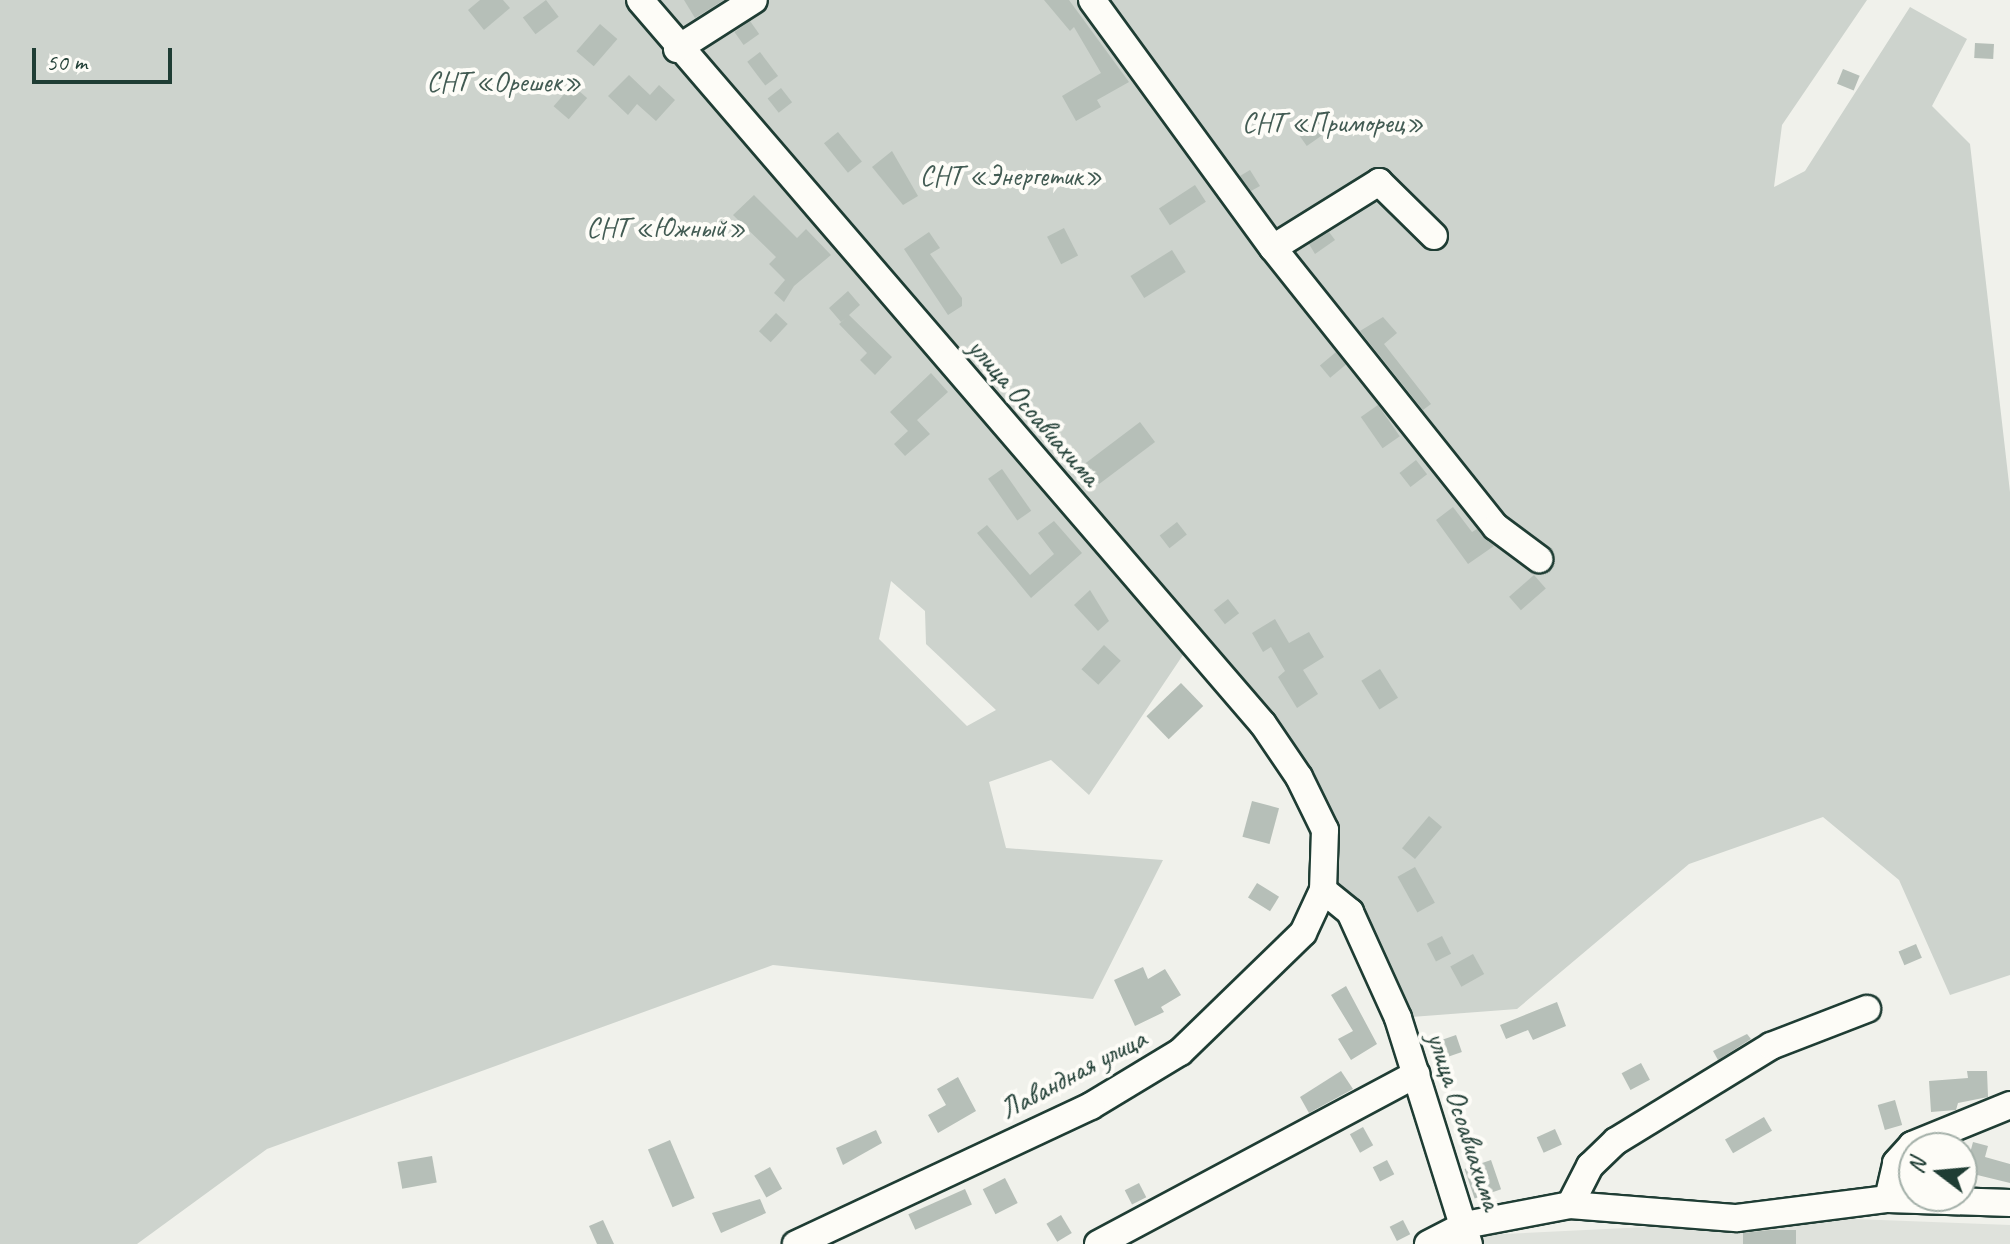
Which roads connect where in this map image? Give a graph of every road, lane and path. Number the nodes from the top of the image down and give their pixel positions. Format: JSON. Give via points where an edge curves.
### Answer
{"nodes":[{"id":1,"x":640,"y":0,"type":"edge"},
{"id":2,"x":754,"y":0,"type":"edge"},
{"id":3,"x":1092,"y":0,"type":"edge"},
{"id":4,"x":677,"y":49,"type":"junction"},
{"id":5,"x":1434,"y":236,"type":"dead end"},
{"id":6,"x":1273,"y":248,"type":"junction"},
{"id":7,"x":1539,"y":559,"type":"dead end"},
{"id":8,"x":1323,"y":890,"type":"junction"},
{"id":9,"x":1867,"y":1009,"type":"dead end"},
{"id":10,"x":1416,"y":1074,"type":"junction"},
{"id":11,"x":2010,"y":1105,"type":"edge"},
{"id":12,"x":1888,"y":1199,"type":"junction"},
{"id":13,"x":2010,"y":1203,"type":"edge"},
{"id":14,"x":1570,"y":1205,"type":"junction"},
{"id":15,"x":1467,"y":1235,"type":"edge"},
{"id":16,"x":796,"y":1244,"type":"edge"},
{"id":17,"x":1098,"y":1244,"type":"edge"},
{"id":18,"x":1428,"y":1244,"type":"edge"}],
"edges":[{"from":1,"to":4,"type":"street","name":"улица Осоавиахима"},
{"from":2,"to":4,"type":"street"},
{"from":3,"to":6,"type":"street"},
{"from":4,"to":8,"type":"street","name":"улица Осоавиахима","via":[[1263,724],[1299,777],[1325,830]]},
{"from":5,"to":6,"type":"street","via":[[1379,182]]},
{"from":6,"to":7,"type":"street","via":[[1496,527]]},
{"from":8,"to":10,"type":"street","name":"улица Осоавиахима","via":[[1350,912],[1398,1018]]},
{"from":8,"to":16,"type":"street","name":"Лавандная улица","via":[[1303,933],[1180,1052],[1091,1106]]},
{"from":9,"to":14,"type":"street","via":[[1771,1046],[1616,1141],[1590,1166]]},
{"from":10,"to":15,"type":"street","name":"улица Осоавиахима"},
{"from":10,"to":17,"type":"street"},
{"from":11,"to":12,"type":"street","via":[[1912,1145],[1896,1163]]},
{"from":12,"to":13,"type":"street"},
{"from":12,"to":14,"type":"street","via":[[1737,1218]]},
{"from":14,"to":15,"type":"street"},
{"from":15,"to":18,"type":"street"}]}
